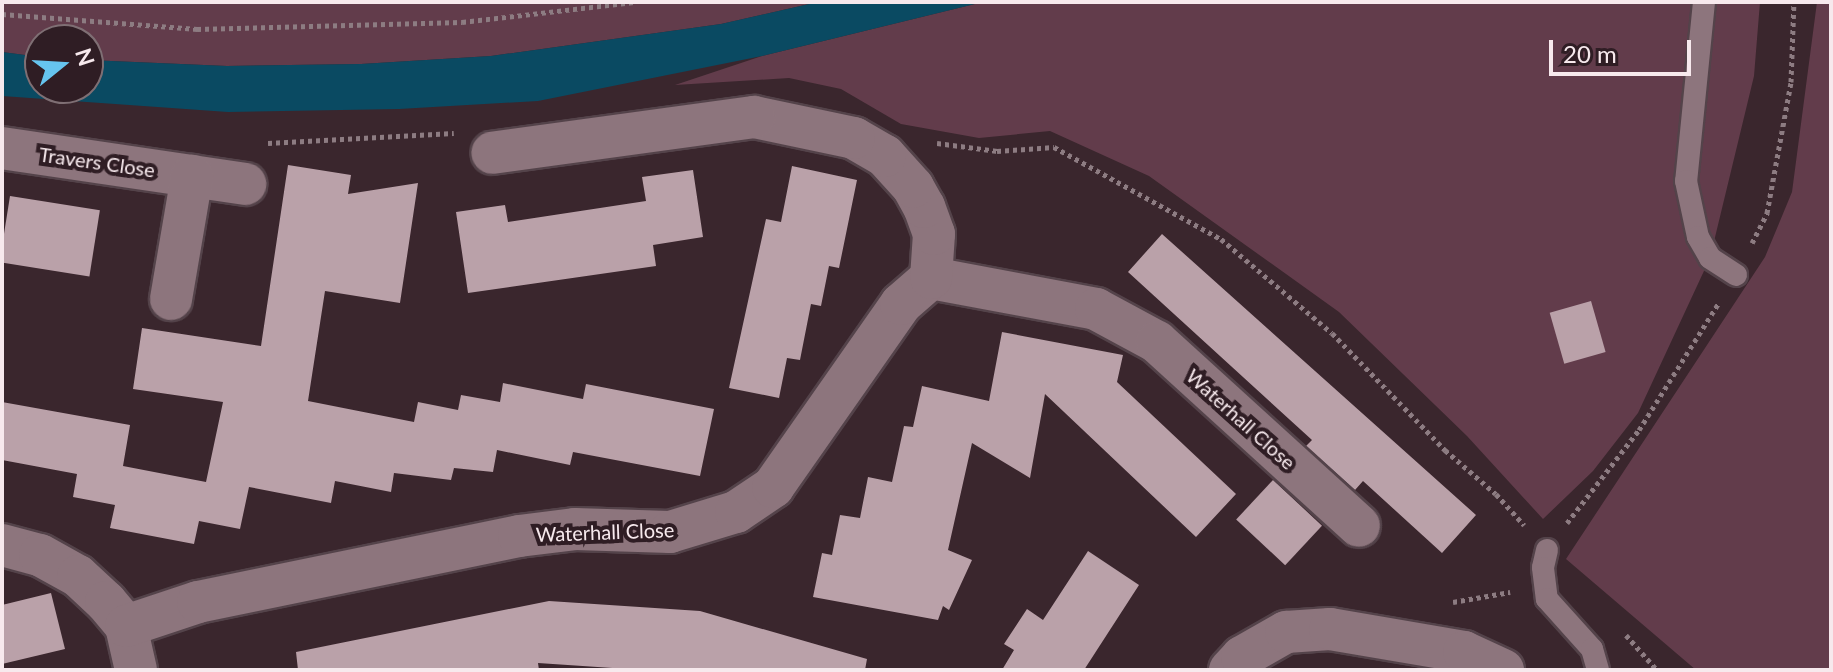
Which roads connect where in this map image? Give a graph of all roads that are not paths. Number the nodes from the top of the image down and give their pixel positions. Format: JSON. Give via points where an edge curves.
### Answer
{"nodes":[{"id":1,"x":1704,"y":2,"type":"edge"},
{"id":2,"x":475,"y":143,"type":"road end"},
{"id":3,"x":2,"y":148,"type":"edge"},
{"id":4,"x":192,"y":176,"type":"junction"},
{"id":5,"x":245,"y":184,"type":"dead end"},
{"id":6,"x":1736,"y":275,"type":"dead end"},
{"id":7,"x":931,"y":278,"type":"junction"},
{"id":8,"x":171,"y":299,"type":"dead end"},
{"id":9,"x":1359,"y":526,"type":"dead end"},
{"id":10,"x":2,"y":545,"type":"edge"},
{"id":11,"x":1547,"y":550,"type":"dead end"},
{"id":12,"x":126,"y":626,"type":"junction"},
{"id":13,"x":136,"y":670,"type":"edge"},
{"id":14,"x":1230,"y":670,"type":"edge"},
{"id":15,"x":1503,"y":670,"type":"edge"},
{"id":16,"x":1598,"y":670,"type":"edge"}],
"edges":[{"from":1,"to":6,"type":"lane","via":[[1686,181],[1698,237],[1710,258]]},
{"from":2,"to":7,"type":"street","via":[[754,117],[854,138],[885,156],[913,187],[934,234]]},
{"from":3,"to":4,"type":"street","name":"Travers Close"},
{"from":4,"to":5,"type":"street","name":"Travers Close"},
{"from":4,"to":8,"type":"street"},
{"from":7,"to":9,"type":"street","name":"Waterhall Close","via":[[1096,309],[1157,342]]},
{"from":7,"to":12,"type":"street","name":"Waterhall Close","via":[[901,304],[773,487],[736,512],[670,532],[575,529],[519,536],[198,602]]},
{"from":10,"to":12,"type":"street","via":[[40,555],[78,576]]},
{"from":11,"to":16,"type":"lane","via":[[1544,588],[1556,612],[1592,649]]},
{"from":12,"to":13,"type":"street"},
{"from":14,"to":15,"type":"street","via":[[1242,657],[1286,632],[1330,629],[1464,652]]}]}
